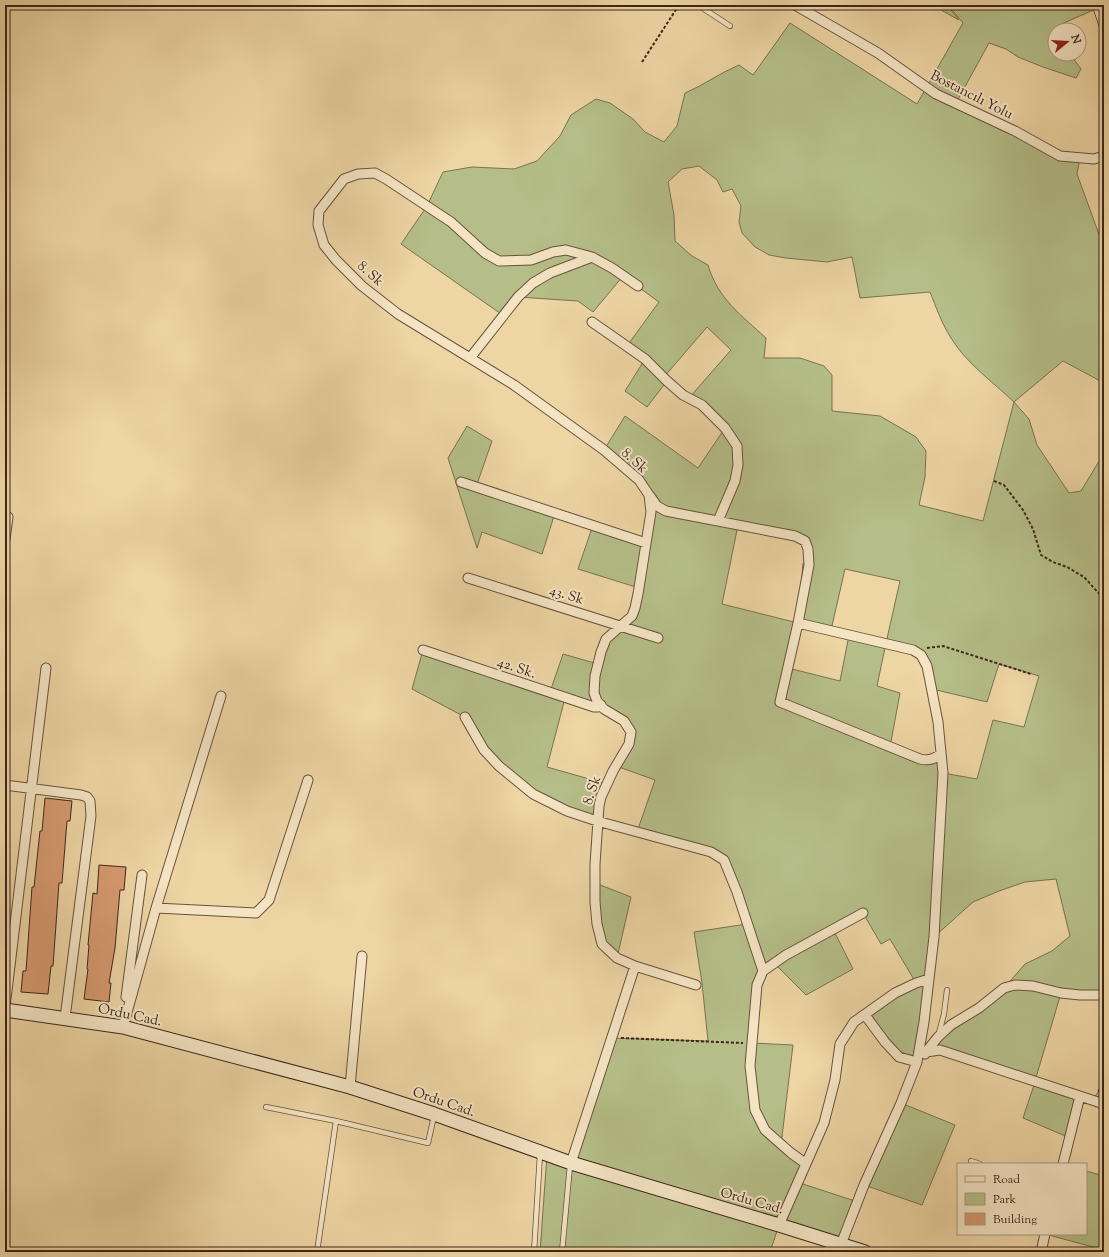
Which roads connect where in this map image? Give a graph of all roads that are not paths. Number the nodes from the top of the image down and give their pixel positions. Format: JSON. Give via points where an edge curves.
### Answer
{"nodes":[{"id":1,"x":698,"y":5,"type":"edge"},
{"id":2,"x":795,"y":5,"type":"edge"},
{"id":3,"x":1097,"y":5,"type":"edge"},
{"id":4,"x":1104,"y":25,"type":"edge"},
{"id":5,"x":730,"y":26,"type":"dead end"},
{"id":6,"x":1104,"y":156,"type":"edge"},
{"id":7,"x":592,"y":257,"type":"junction"},
{"id":8,"x":638,"y":286,"type":"dead end"},
{"id":9,"x":592,"y":322,"type":"dead end"},
{"id":10,"x":470,"y":358,"type":"junction"},
{"id":11,"x":461,"y":482,"type":"dead end"},
{"id":12,"x":649,"y":495,"type":"junction"},
{"id":13,"x":8,"y":517,"type":"dead end"},
{"id":14,"x":718,"y":521,"type":"junction"},
{"id":15,"x":5,"y":539,"type":"edge"},
{"id":16,"x":646,"y":543,"type":"junction"},
{"id":17,"x":468,"y":578,"type":"dead end"},
{"id":18,"x":798,"y":623,"type":"junction"},
{"id":19,"x":621,"y":626,"type":"junction"},
{"id":20,"x":658,"y":638,"type":"dead end"},
{"id":21,"x":423,"y":650,"type":"dead end"},
{"id":22,"x":46,"y":668,"type":"dead end"},
{"id":23,"x":221,"y":696,"type":"dead end"},
{"id":24,"x":601,"y":705,"type":"junction"},
{"id":25,"x":465,"y":717,"type":"dead end"},
{"id":26,"x":941,"y":754,"type":"junction"},
{"id":27,"x":308,"y":780,"type":"dead end"},
{"id":28,"x":5,"y":785,"type":"edge"},
{"id":29,"x":32,"y":788,"type":"junction"},
{"id":30,"x":597,"y":821,"type":"junction"},
{"id":31,"x":142,"y":875,"type":"dead end"},
{"id":32,"x":156,"y":908,"type":"junction"},
{"id":33,"x":863,"y":913,"type":"dead end"},
{"id":34,"x":362,"y":956,"type":"dead end"},
{"id":35,"x":635,"y":966,"type":"junction"},
{"id":36,"x":763,"y":971,"type":"junction"},
{"id":37,"x":930,"y":979,"type":"junction"},
{"id":38,"x":696,"y":985,"type":"dead end"},
{"id":39,"x":947,"y":990,"type":"dead end"},
{"id":40,"x":1104,"y":995,"type":"edge"},
{"id":41,"x":5,"y":1008,"type":"edge"},
{"id":42,"x":865,"y":1015,"type":"junction"},
{"id":43,"x":65,"y":1018,"type":"junction"},
{"id":44,"x":123,"y":1027,"type":"junction"},
{"id":45,"x":938,"y":1037,"type":"junction"},
{"id":46,"x":926,"y":1052,"type":"junction"},
{"id":47,"x":917,"y":1062,"type":"junction"},
{"id":48,"x":350,"y":1087,"type":"junction"},
{"id":49,"x":1080,"y":1096,"type":"junction"},
{"id":50,"x":1104,"y":1104,"type":"edge"},
{"id":51,"x":266,"y":1107,"type":"dead end"},
{"id":52,"x":434,"y":1114,"type":"junction"},
{"id":53,"x":336,"y":1121,"type":"junction"},
{"id":54,"x":541,"y":1152,"type":"junction"},
{"id":55,"x":971,"y":1161,"type":"dead end"},
{"id":56,"x":570,"y":1163,"type":"junction"},
{"id":57,"x":805,"y":1163,"type":"junction"},
{"id":58,"x":977,"y":1163,"type":"edge"},
{"id":59,"x":1063,"y":1163,"type":"edge"},
{"id":60,"x":779,"y":1225,"type":"junction"},
{"id":61,"x":1045,"y":1235,"type":"edge"},
{"id":62,"x":840,"y":1248,"type":"edge"},
{"id":63,"x":317,"y":1252,"type":"edge"},
{"id":64,"x":534,"y":1252,"type":"edge"},
{"id":65,"x":562,"y":1252,"type":"edge"},
{"id":66,"x":865,"y":1252,"type":"edge"},
{"id":67,"x":1041,"y":1252,"type":"edge"}],
"edges":[{"from":1,"to":5,"type":"lane"},
{"from":2,"to":6,"type":"street","name":"Bostancılı Yolu","via":[[878,53],[936,94],[1060,156]]},
{"from":3,"to":4,"type":"street"},
{"from":7,"to":8,"type":"street"},
{"from":7,"to":10,"type":"street","via":[[550,273],[533,283],[518,297]]},
{"from":7,"to":10,"type":"street","name":"8. Sk","via":[[566,250],[531,260],[500,261],[485,253],[451,222],[375,173],[358,174],[344,179],[319,211],[318,225],[324,245],[362,286],[398,314]]},
{"from":9,"to":14,"type":"street","via":[[645,359],[683,395],[702,405],[725,428],[737,446],[738,465],[735,481]]},
{"from":10,"to":12,"type":"street","name":"8. Sk","via":[[514,385],[604,450],[639,480]]},
{"from":11,"to":16,"type":"street"},
{"from":12,"to":14,"type":"street","via":[[657,506],[666,511]]},
{"from":12,"to":16,"type":"street","name":"8. Sk","via":[[651,512]]},
{"from":13,"to":15,"type":"street"},
{"from":14,"to":18,"type":"street","via":[[795,536],[805,541],[809,565]]},
{"from":16,"to":19,"type":"street","name":"8. Sk","via":[[635,608],[632,616]]},
{"from":17,"to":19,"type":"street","name":"43. Sk"},
{"from":18,"to":26,"type":"street","via":[[913,650],[921,655],[927,666],[938,722]]},
{"from":18,"to":26,"type":"street","via":[[780,702],[920,759],[928,761]]},
{"from":19,"to":20,"type":"street","name":"43. Sk"},
{"from":19,"to":24,"type":"street","name":"8. Sk","via":[[606,640],[599,658],[594,693]]},
{"from":21,"to":24,"type":"street","name":"42. Sk.","via":[[594,707]]},
{"from":22,"to":29,"type":"street"},
{"from":23,"to":32,"type":"street"},
{"from":24,"to":30,"type":"street","name":"8. Sk","via":[[624,721],[630,732],[629,744],[601,797]]},
{"from":25,"to":30,"type":"street","via":[[484,750],[533,794],[567,811]]},
{"from":26,"to":37,"type":"street","via":[[943,773],[939,861]]},
{"from":27,"to":32,"type":"street","via":[[269,900],[256,913]]},
{"from":28,"to":29,"type":"street"},
{"from":29,"to":41,"type":"street"},
{"from":29,"to":43,"type":"street","via":[[81,795],[87,797],[91,806]]},
{"from":30,"to":35,"type":"street","name":"8. Sk","via":[[595,902],[602,944],[617,958]]},
{"from":30,"to":36,"type":"street","via":[[711,852],[724,860]]},
{"from":31,"to":44,"type":"street"},
{"from":32,"to":44,"type":"street"},
{"from":33,"to":36,"type":"street","via":[[786,955]]},
{"from":34,"to":48,"type":"street"},
{"from":35,"to":38,"type":"street","name":"8. Sk"},
{"from":35,"to":56,"type":"street"},
{"from":36,"to":57,"type":"street","via":[[757,985],[750,1066],[755,1110],[765,1130]]},
{"from":37,"to":42,"type":"street","via":[[895,993]]},
{"from":37,"to":47,"type":"street"},
{"from":39,"to":45,"type":"lane"},
{"from":40,"to":45,"type":"street","via":[[1080,996],[1033,986],[1015,985],[1004,988]]},
{"from":41,"to":43,"type":"main road","name":"Ordu Cad."},
{"from":42,"to":47,"type":"street","via":[[899,1058]]},
{"from":42,"to":57,"type":"street","via":[[854,1022],[840,1044],[835,1080],[824,1123]]},
{"from":43,"to":44,"type":"main road","name":"Ordu Cad."},
{"from":44,"to":48,"type":"main road","name":"Ordu Cad."},
{"from":45,"to":46,"type":"street"},
{"from":46,"to":47,"type":"street"},
{"from":46,"to":49,"type":"street","via":[[940,1050]]},
{"from":47,"to":62,"type":"street"},
{"from":48,"to":52,"type":"main road","name":"Ordu Cad."},
{"from":49,"to":50,"type":"street"},
{"from":49,"to":59,"type":"street"},
{"from":51,"to":53,"type":"lane"},
{"from":52,"to":53,"type":"lane","via":[[428,1143]]},
{"from":52,"to":54,"type":"main road","name":"Ordu Cad."},
{"from":53,"to":63,"type":"lane"},
{"from":54,"to":56,"type":"main road","name":"Ordu Cad."},
{"from":54,"to":64,"type":"lane"},
{"from":55,"to":58,"type":"lane"},
{"from":56,"to":60,"type":"main road","name":"Ordu Cad."},
{"from":56,"to":65,"type":"lane"},
{"from":57,"to":60,"type":"street"},
{"from":60,"to":62,"type":"main road","name":"Ordu Cad."},
{"from":61,"to":67,"type":"street"},
{"from":62,"to":66,"type":"main road","name":"Ordu Cad."}]}
